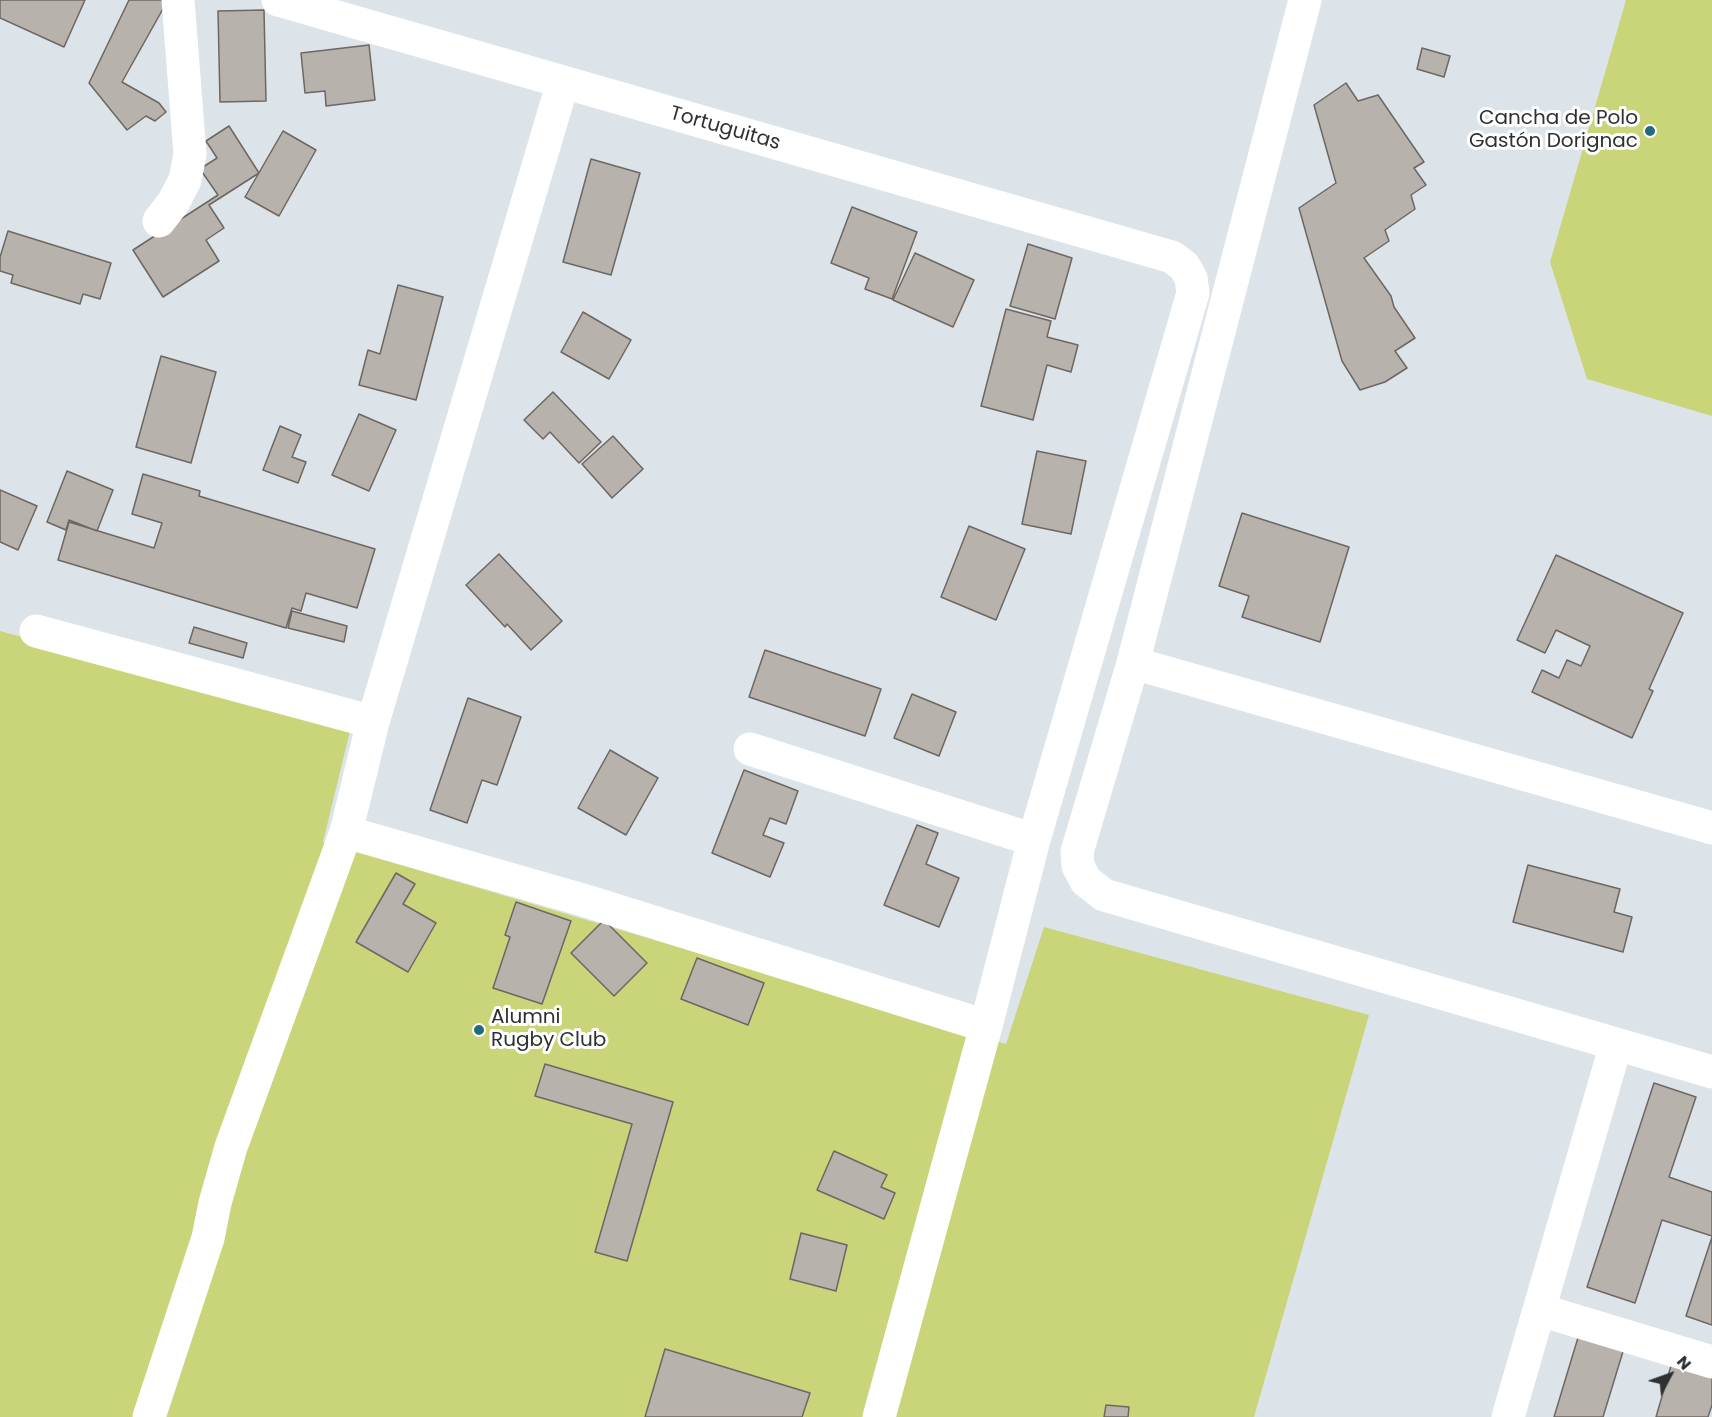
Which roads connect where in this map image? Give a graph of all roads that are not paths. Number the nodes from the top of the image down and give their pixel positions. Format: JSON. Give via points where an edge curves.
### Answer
{"nodes":[{"id":1,"x":178,"y":0,"type":"edge"},
{"id":2,"x":203,"y":0,"type":"edge"},
{"id":3,"x":278,"y":0,"type":"edge"},
{"id":4,"x":1305,"y":0,"type":"edge"},
{"id":5,"x":182,"y":42,"type":"junction"},
{"id":6,"x":563,"y":82,"type":"junction"},
{"id":7,"x":159,"y":220,"type":"dead end"},
{"id":8,"x":36,"y":631,"type":"dead end"},
{"id":9,"x":1133,"y":663,"type":"junction"},
{"id":10,"x":373,"y":722,"type":"junction"},
{"id":11,"x":750,"y":749,"type":"dead end"},
{"id":12,"x":1088,"y":816,"type":"junction"},
{"id":13,"x":1712,"y":828,"type":"edge"},
{"id":14,"x":346,"y":832,"type":"junction"},
{"id":15,"x":1034,"y":840,"type":"junction"},
{"id":16,"x":1077,"y":852,"type":"junction"},
{"id":17,"x":986,"y":1026,"type":"junction"},
{"id":18,"x":1616,"y":1044,"type":"junction"},
{"id":19,"x":1712,"y":1072,"type":"edge"},
{"id":20,"x":1540,"y":1310,"type":"junction"},
{"id":21,"x":1712,"y":1362,"type":"edge"},
{"id":22,"x":149,"y":1417,"type":"edge"},
{"id":23,"x":879,"y":1417,"type":"edge"},
{"id":24,"x":1508,"y":1417,"type":"edge"}],
"edges":[{"from":1,"to":5,"type":"street"},
{"from":2,"to":5,"type":"street"},
{"from":3,"to":6,"type":"street","name":"Tortuguitas"},
{"from":4,"to":9,"type":"street"},
{"from":5,"to":7,"type":"street","via":[[190,154],[185,180]]},
{"from":6,"to":10,"type":"street"},
{"from":6,"to":15,"type":"street","name":"Tortuguitas","via":[[1172,257],[1184,266],[1193,293]]},
{"from":8,"to":10,"type":"street"},
{"from":9,"to":12,"type":"street"},
{"from":9,"to":13,"type":"street"},
{"from":10,"to":14,"type":"street"},
{"from":11,"to":15,"type":"street"},
{"from":12,"to":15,"type":"street"},
{"from":12,"to":16,"type":"street"},
{"from":14,"to":17,"type":"street","via":[[583,900]]},
{"from":14,"to":22,"type":"street","via":[[231,1147],[208,1238]]},
{"from":15,"to":16,"type":"street"},
{"from":15,"to":17,"type":"street"},
{"from":16,"to":18,"type":"street","via":[[1078,866],[1086,881],[1104,895]]},
{"from":17,"to":23,"type":"street"},
{"from":18,"to":19,"type":"street"},
{"from":18,"to":20,"type":"street"},
{"from":20,"to":21,"type":"street"},
{"from":20,"to":24,"type":"street"}]}
